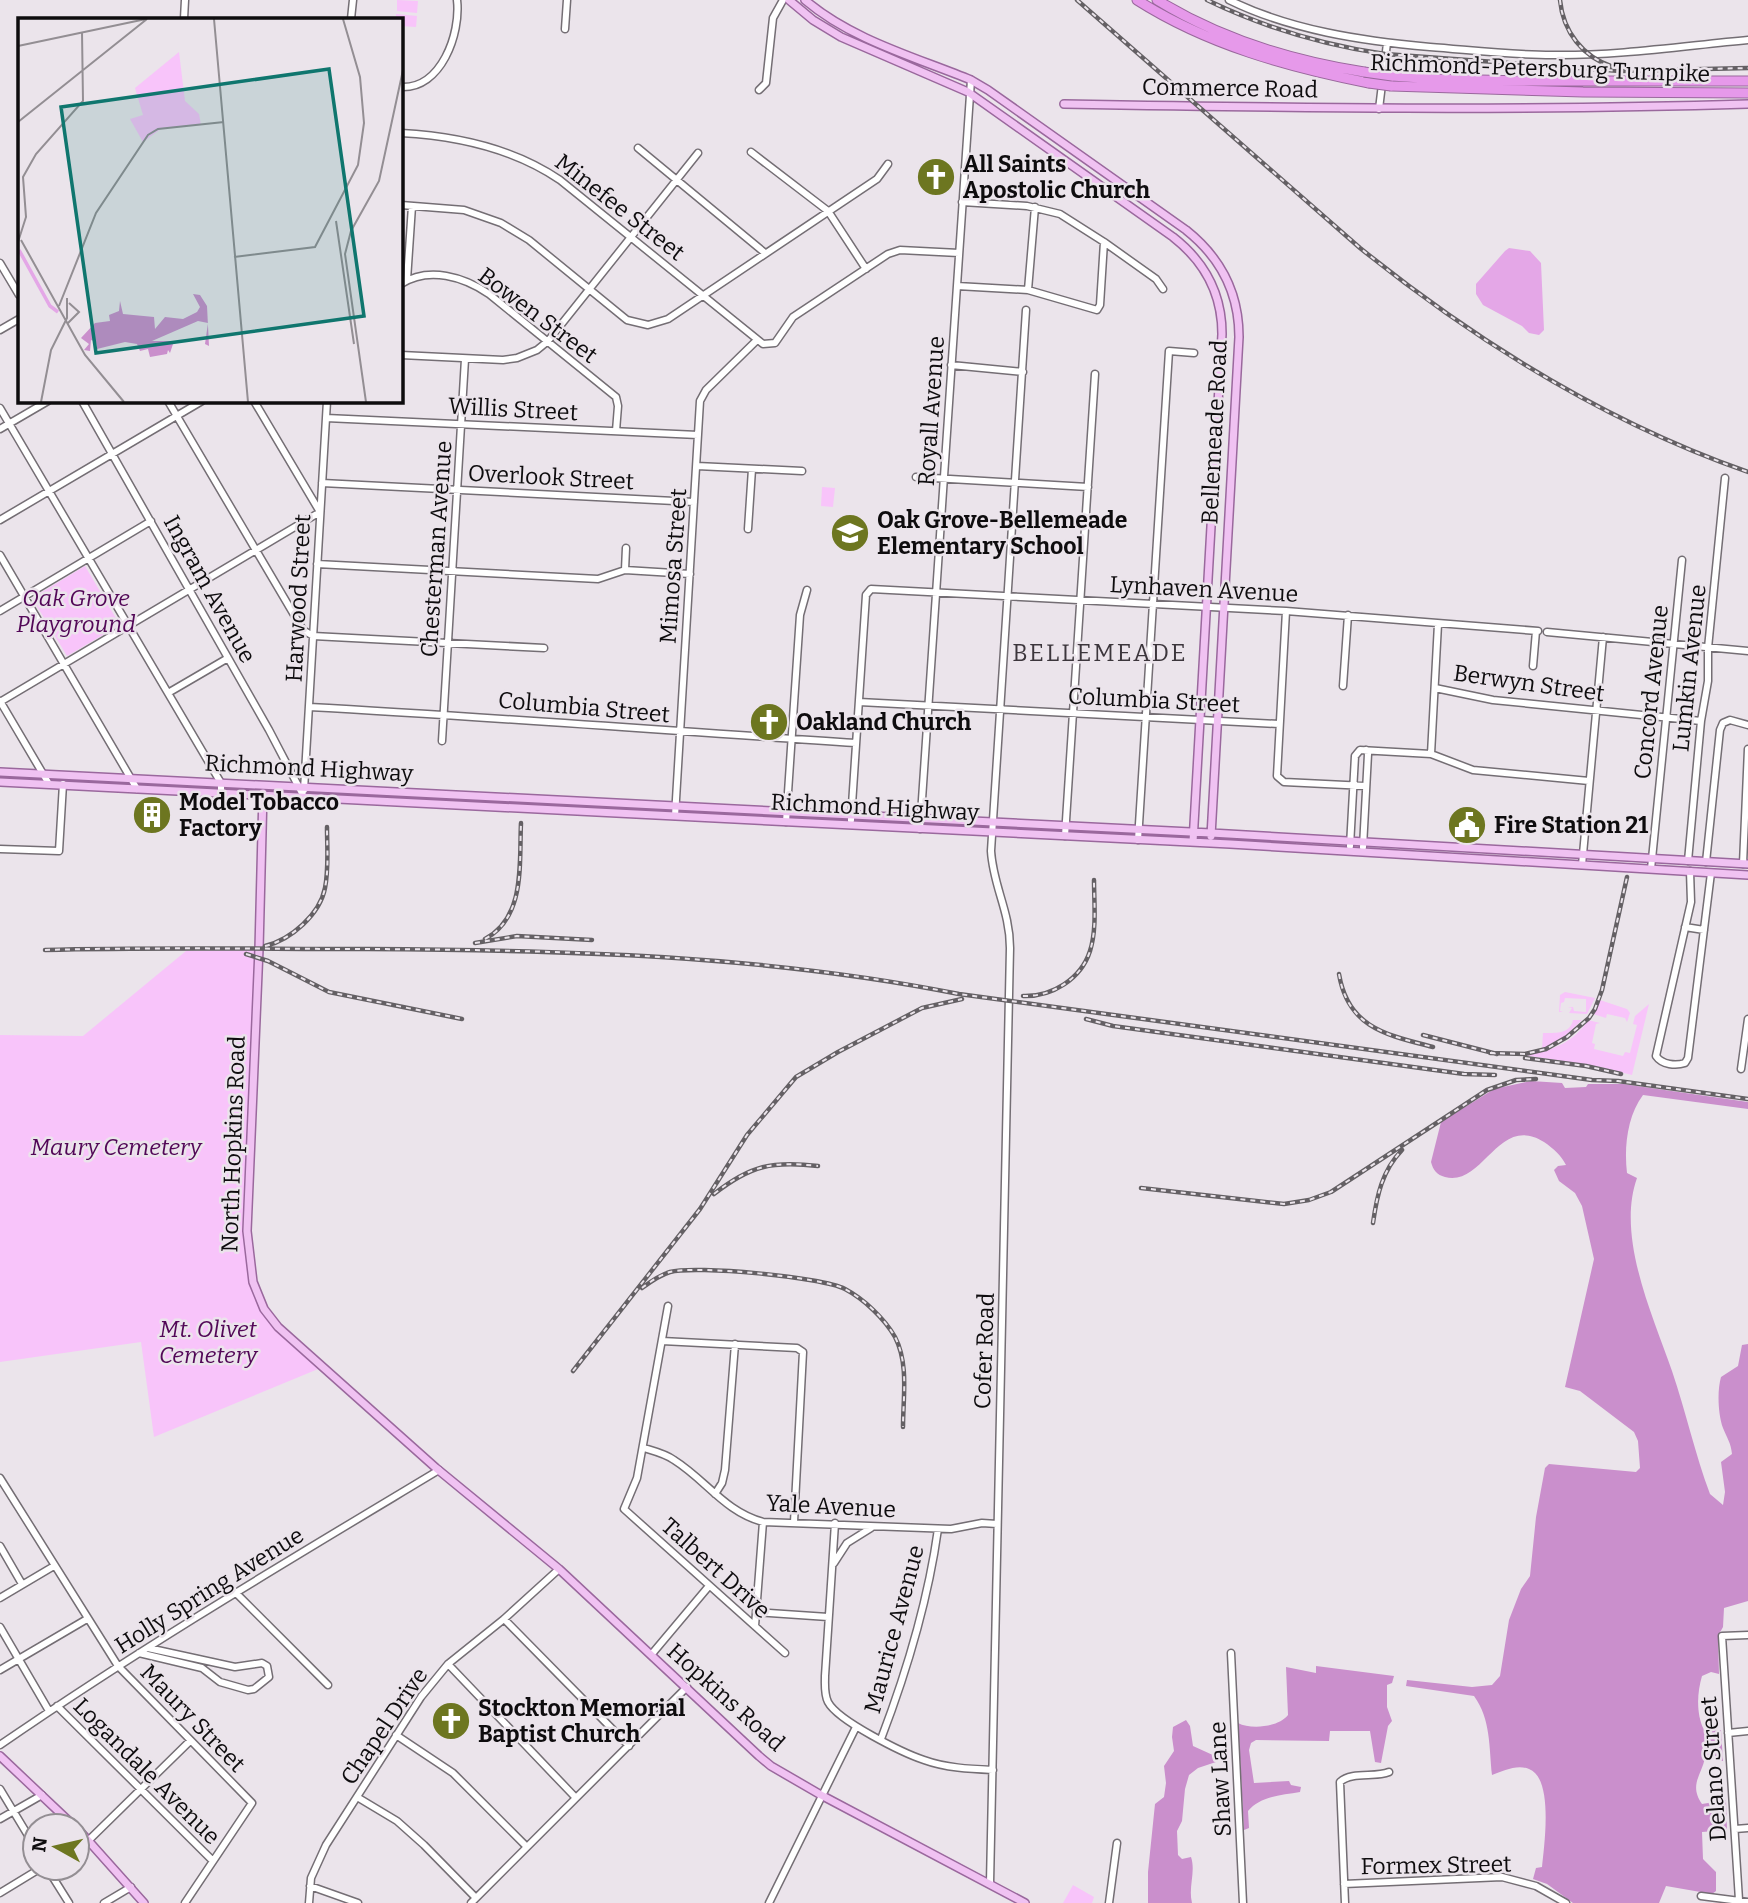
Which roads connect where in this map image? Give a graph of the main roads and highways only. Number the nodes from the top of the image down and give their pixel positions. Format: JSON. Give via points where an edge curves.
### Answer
{"nodes":[{"id":1,"x":789,"y":0,"type":"edge"},
{"id":2,"x":806,"y":0,"type":"edge"},
{"id":3,"x":1138,"y":0,"type":"edge"},
{"id":4,"x":1157,"y":0,"type":"edge"},
{"id":5,"x":1748,"y":81,"type":"edge"},
{"id":6,"x":1748,"y":93,"type":"edge"},
{"id":7,"x":1064,"y":104,"type":"dead end"},
{"id":8,"x":1748,"y":105,"type":"edge"},
{"id":9,"x":0,"y":772,"type":"edge"},
{"id":10,"x":0,"y":782,"type":"edge"},
{"id":11,"x":262,"y":785,"type":"junction"},
{"id":12,"x":221,"y":787,"type":"junction"},
{"id":13,"x":263,"y":794,"type":"junction"},
{"id":14,"x":1194,"y":832,"type":"junction"},
{"id":15,"x":1211,"y":833,"type":"junction"},
{"id":16,"x":1193,"y":842,"type":"junction"},
{"id":17,"x":1211,"y":843,"type":"junction"},
{"id":18,"x":1746,"y":864,"type":"edge"},
{"id":19,"x":1748,"y":875,"type":"edge"},
{"id":20,"x":469,"y":1495,"type":"joint"},
{"id":21,"x":0,"y":1756,"type":"edge"},
{"id":22,"x":60,"y":1812,"type":"edge"},
{"id":23,"x":91,"y":1842,"type":"edge"},
{"id":24,"x":144,"y":1903,"type":"edge"},
{"id":25,"x":1025,"y":1903,"type":"edge"}],
"edges":[{"from":1,"to":14,"type":"main road","name":"Bellemeade Road","via":[[841,37],[970,93],[1180,242],[1202,265],[1217,294],[1222,334]]},
{"from":2,"to":15,"type":"main road","name":"Bellemeade Road","via":[[852,31],[971,80],[1199,240],[1231,288],[1239,337]]},
{"from":3,"to":6,"type":"highway","name":"Richmond-Petersburg Turnpike","bridge":true,"via":[[1212,39],[1258,56],[1368,83]]},
{"from":4,"to":5,"type":"highway","name":"Richmond-Petersburg Turnpike","bridge":true,"via":[[1241,40],[1289,56],[1392,76]]},
{"from":7,"to":8,"type":"main road","name":"Commerce Road","via":[[1379,108]]},
{"from":9,"to":12,"type":"main road","name":"Richmond Highway"},
{"from":10,"to":12,"type":"main road","name":"Richmond Highway","via":[[137,789]]},
{"from":11,"to":12,"type":"main road","name":"Richmond Highway"},
{"from":11,"to":13,"type":"main road","name":"North Hopkins Road"},
{"from":11,"to":14,"type":"main road","name":"Richmond Highway"},
{"from":12,"to":13,"type":"main road","name":"Richmond Highway"},
{"from":13,"to":16,"type":"main road","name":"Richmond Highway"},
{"from":13,"to":20,"type":"main road","name":"North Hopkins Road","via":[[247,1231],[250,1273],[264,1309],[278,1327]]},
{"from":14,"to":15,"type":"main road","name":"Richmond Highway"},
{"from":14,"to":16,"type":"main road","name":"Bellemeade Road"},
{"from":15,"to":17,"type":"main road","name":"Bellemeade Road"},
{"from":15,"to":18,"type":"main road","name":"Richmond Highway"},
{"from":16,"to":17,"type":"main road","name":"Richmond Highway"},
{"from":17,"to":19,"type":"main road","name":"Richmond Highway"},
{"from":20,"to":25,"type":"main road","name":"Hopkins Road","via":[[559,1569],[771,1766]]},
{"from":21,"to":22,"type":"main road"},
{"from":23,"to":24,"type":"main road"}]}
